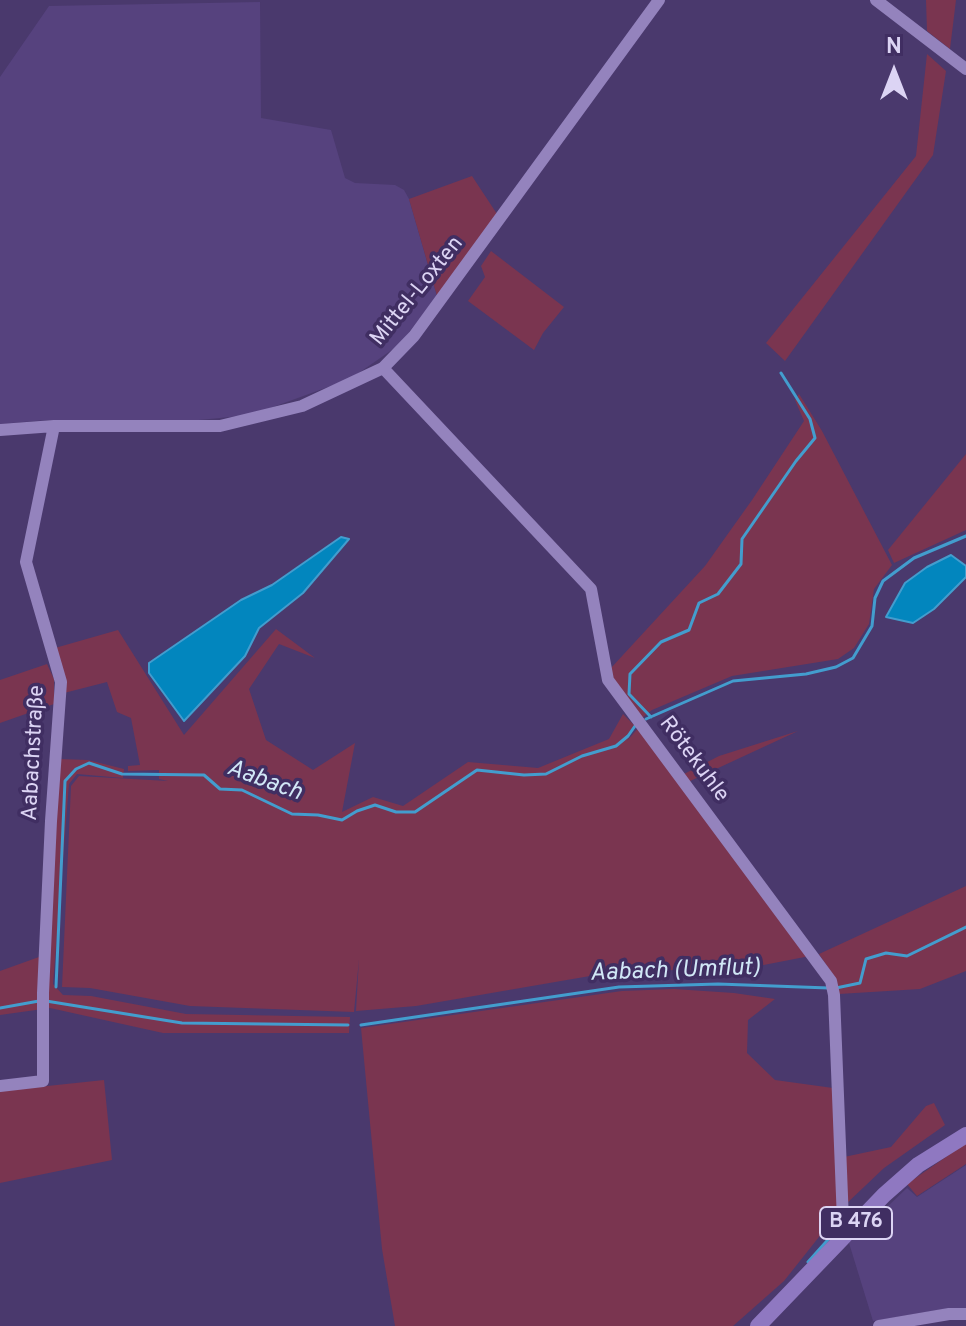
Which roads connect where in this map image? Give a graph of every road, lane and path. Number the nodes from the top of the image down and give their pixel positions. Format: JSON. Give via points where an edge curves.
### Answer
{"nodes":[{"id":1,"x":659,"y":0,"type":"edge"},
{"id":2,"x":876,"y":0,"type":"edge"},
{"id":3,"x":966,"y":69,"type":"edge"},
{"id":4,"x":383,"y":368,"type":"junction"},
{"id":5,"x":54,"y":426,"type":"junction"},
{"id":6,"x":0,"y":430,"type":"edge"},
{"id":7,"x":0,"y":1086,"type":"edge"},
{"id":8,"x":966,"y":1135,"type":"edge"},
{"id":9,"x":847,"y":1231,"type":"junction"},
{"id":10,"x":966,"y":1314,"type":"edge"},
{"id":11,"x":758,"y":1326,"type":"edge"},
{"id":12,"x":879,"y":1326,"type":"edge"}],
"edges":[{"from":1,"to":4,"type":"street","name":"Mittel-Loxten","via":[[414,336]]},
{"from":2,"to":3,"type":"street"},
{"from":4,"to":5,"type":"street","name":"Mittel-Loxten","via":[[302,406],[220,426]]},
{"from":4,"to":9,"type":"street","name":"Rötekuhle","via":[[591,589],[608,680],[831,981]]},
{"from":5,"to":6,"type":"street","name":"Mittel-Loxten"},
{"from":5,"to":7,"type":"street","name":"Aabachstraße","via":[[26,562],[61,682],[43,1081]]},
{"from":8,"to":9,"type":"main road","number":"B 476","via":[[918,1165]]},
{"from":9,"to":11,"type":"main road","number":"B 476"},
{"from":10,"to":12,"type":"street"}]}
